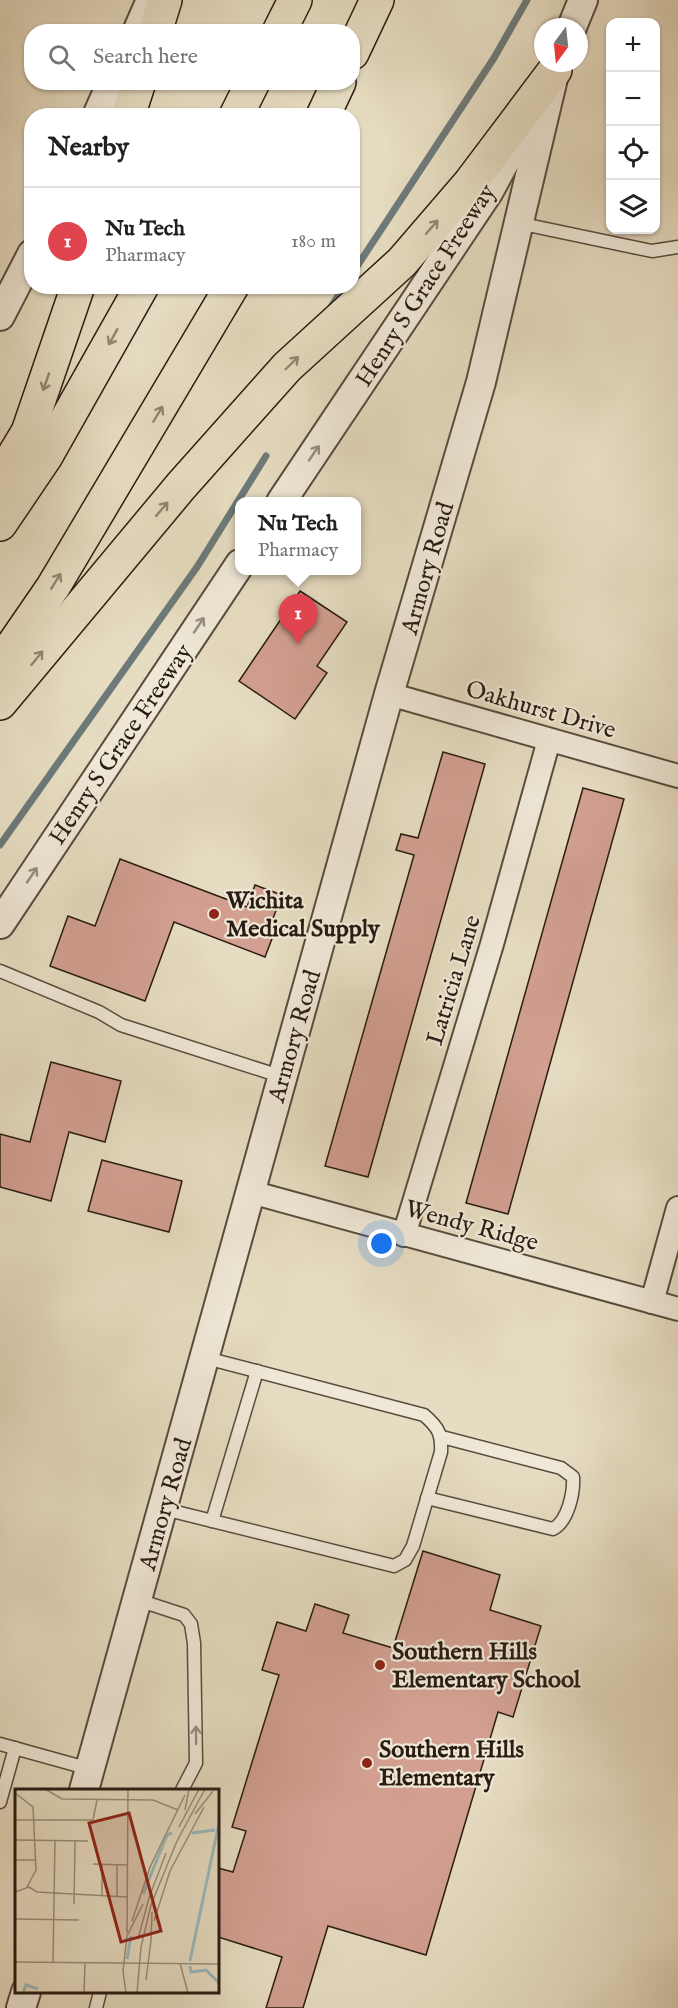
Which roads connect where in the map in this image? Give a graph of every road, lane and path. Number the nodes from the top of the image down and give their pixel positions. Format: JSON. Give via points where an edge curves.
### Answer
{"nodes":[{"id":1,"x":152,"y":0,"type":"edge"},
{"id":2,"x":165,"y":0,"type":"edge"},
{"id":3,"x":295,"y":0,"type":"edge"},
{"id":4,"x":377,"y":0,"type":"edge"},
{"id":5,"x":583,"y":0,"type":"edge"},
{"id":6,"x":576,"y":18,"type":"edge"},
{"id":7,"x":141,"y":24,"type":"edge"},
{"id":8,"x":158,"y":24,"type":"edge"},
{"id":9,"x":283,"y":24,"type":"edge"},
{"id":10,"x":360,"y":36,"type":"edge"},
{"id":11,"x":552,"y":72,"type":"edge"},
{"id":12,"x":553,"y":72,"type":"edge"},
{"id":13,"x":555,"y":72,"type":"edge"},
{"id":14,"x":108,"y":90,"type":"edge"},
{"id":15,"x":136,"y":90,"type":"edge"},
{"id":16,"x":249,"y":90,"type":"edge"},
{"id":17,"x":335,"y":90,"type":"edge"},
{"id":18,"x":101,"y":108,"type":"edge"},
{"id":19,"x":131,"y":108,"type":"edge"},
{"id":20,"x":240,"y":108,"type":"edge"},
{"id":21,"x":327,"y":108,"type":"edge"},
{"id":22,"x":518,"y":223,"type":"junction"},
{"id":23,"x":678,"y":247,"type":"edge"},
{"id":24,"x":24,"y":270,"type":"edge"},
{"id":25,"x":75,"y":294,"type":"edge"},
{"id":26,"x":137,"y":294,"type":"edge"},
{"id":27,"x":227,"y":294,"type":"edge"},
{"id":28,"x":0,"y":316,"type":"edge"},
{"id":29,"x":0,"y":479,"type":"edge"},
{"id":30,"x":284,"y":497,"type":"edge"},
{"id":31,"x":0,"y":524,"type":"edge"},
{"id":32,"x":235,"y":572,"type":"edge"},
{"id":33,"x":0,"y":664,"type":"edge"},
{"id":34,"x":389,"y":694,"type":"junction"},
{"id":35,"x":0,"y":704,"type":"edge"},
{"id":36,"x":549,"y":740,"type":"junction"},
{"id":37,"x":678,"y":776,"type":"edge"},
{"id":38,"x":0,"y":924,"type":"edge"},
{"id":39,"x":0,"y":971,"type":"edge"},
{"id":40,"x":283,"y":1077,"type":"junction"},
{"id":41,"x":251,"y":1192,"type":"junction"},
{"id":42,"x":678,"y":1208,"type":"edge"},
{"id":43,"x":404,"y":1235,"type":"junction"},
{"id":44,"x":652,"y":1302,"type":"junction"},
{"id":45,"x":678,"y":1310,"type":"edge"},
{"id":46,"x":206,"y":1358,"type":"junction"},
{"id":47,"x":257,"y":1371,"type":"junction"},
{"id":48,"x":442,"y":1437,"type":"junction"},
{"id":49,"x":427,"y":1498,"type":"junction"},
{"id":50,"x":164,"y":1509,"type":"junction"},
{"id":51,"x":212,"y":1521,"type":"junction"},
{"id":52,"x":138,"y":1600,"type":"junction"},
{"id":53,"x":0,"y":1744,"type":"edge"},
{"id":54,"x":15,"y":1748,"type":"junction"},
{"id":55,"x":87,"y":1780,"type":"edge"},
{"id":56,"x":183,"y":1789,"type":"edge"},
{"id":57,"x":0,"y":1802,"type":"edge"},
{"id":58,"x":26,"y":1993,"type":"edge"},
{"id":59,"x":100,"y":1993,"type":"edge"},
{"id":60,"x":21,"y":2008,"type":"edge"},
{"id":61,"x":96,"y":2008,"type":"edge"}],
"edges":[{"from":1,"to":7,"type":"street"},
{"from":2,"to":8,"type":"highway"},
{"from":3,"to":9,"type":"highway"},
{"from":4,"to":10,"type":"highway"},
{"from":5,"to":6,"type":"street"},
{"from":35,"to":11,"type":"highway","one_way":true,"via":[[181,486],[287,367],[409,253],[470,183]]},
{"from":30,"to":12,"type":"street","name":"Henry S Grace Freeway","one_way":true,"via":[[489,191]]},
{"from":13,"to":22,"type":"street","name":"Armory Road"},
{"from":14,"to":18,"type":"street"},
{"from":15,"to":19,"type":"highway"},
{"from":16,"to":20,"type":"highway"},
{"from":17,"to":21,"type":"highway"},
{"from":22,"to":23,"type":"lane","via":[[652,251]]},
{"from":22,"to":34,"type":"street","name":"Armory Road","via":[[482,382]]},
{"from":24,"to":28,"type":"street"},
{"from":25,"to":29,"type":"highway","one_way":true,"via":[[28,432]]},
{"from":26,"to":31,"type":"highway","one_way":true,"via":[[46,456]]},
{"from":33,"to":27,"type":"highway","one_way":true,"via":[[59,576]]},
{"from":38,"to":32,"type":"street","name":"Henry S Grace Freeway","one_way":true},
{"from":34,"to":36,"type":"street","name":"Oakhurst Drive"},
{"from":34,"to":40,"type":"street","name":"Armory Road"},
{"from":36,"to":37,"type":"street","name":"Oakhurst Drive"},
{"from":36,"to":43,"type":"street","name":"Latricia Lane"},
{"from":39,"to":40,"type":"lane","via":[[121,1025]]},
{"from":40,"to":41,"type":"street","name":"Armory Road"},
{"from":41,"to":43,"type":"street","name":"Wendy Ridge"},
{"from":41,"to":46,"type":"street","name":"Armory Road"},
{"from":42,"to":44,"type":"street"},
{"from":43,"to":44,"type":"street","name":"Wendy Ridge"},
{"from":44,"to":45,"type":"street","name":"Wendy Ridge"},
{"from":46,"to":47,"type":"lane"},
{"from":46,"to":50,"type":"street","name":"Armory Road"},
{"from":47,"to":48,"type":"lane","via":[[424,1415]]},
{"from":47,"to":51,"type":"lane"},
{"from":48,"to":49,"type":"lane"},
{"from":48,"to":49,"type":"lane","via":[[561,1468],[573,1477],[574,1486],[564,1519],[553,1528]]},
{"from":49,"to":51,"type":"lane","via":[[412,1546],[405,1560],[394,1566]]},
{"from":50,"to":51,"type":"lane"},
{"from":50,"to":52,"type":"street","name":"Armory Road"},
{"from":52,"to":55,"type":"street","name":"Armory Road"},
{"from":56,"to":52,"type":"lane","one_way":true,"via":[[196,1763],[191,1624],[184,1615]]},
{"from":53,"to":54,"type":"lane"},
{"from":54,"to":55,"type":"lane"},
{"from":54,"to":57,"type":"lane"},
{"from":58,"to":60,"type":"street"},
{"from":59,"to":61,"type":"lane"}]}
